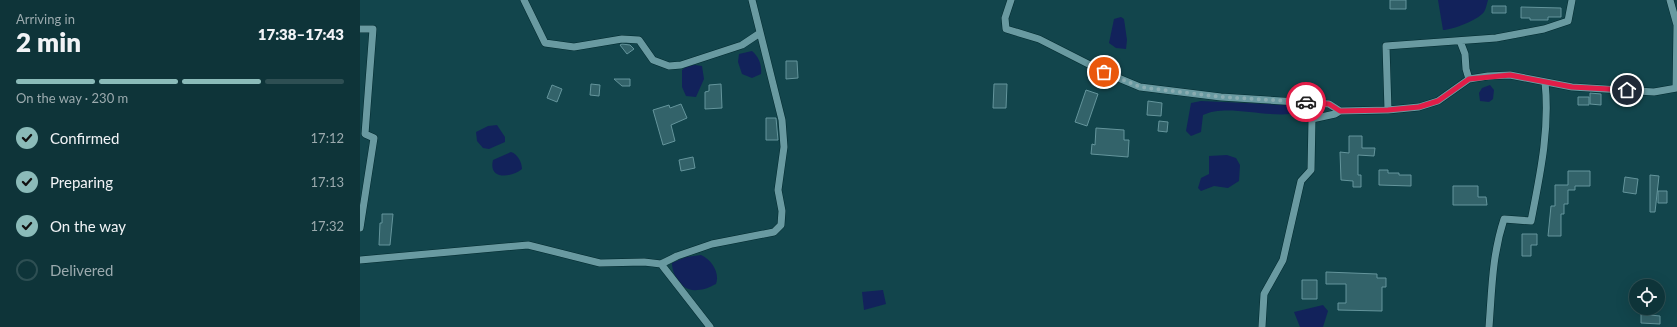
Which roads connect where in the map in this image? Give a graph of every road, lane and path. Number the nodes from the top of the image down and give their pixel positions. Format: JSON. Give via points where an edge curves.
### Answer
{"nodes":[{"id":1,"x":524,"y":0,"type":"edge"},
{"id":2,"x":752,"y":0,"type":"edge"},
{"id":3,"x":1011,"y":0,"type":"edge"},
{"id":4,"x":1572,"y":0,"type":"edge"},
{"id":5,"x":1670,"y":0,"type":"edge"},
{"id":6,"x":1677,"y":25,"type":"edge"},
{"id":7,"x":360,"y":29,"type":"edge"},
{"id":8,"x":760,"y":34,"type":"junction"},
{"id":9,"x":1460,"y":41,"type":"junction"},
{"id":10,"x":1469,"y":79,"type":"junction"},
{"id":11,"x":1544,"y":82,"type":"junction"},
{"id":12,"x":1677,"y":88,"type":"edge"},
{"id":13,"x":1388,"y":110,"type":"junction"},
{"id":14,"x":1340,"y":111,"type":"junction"},
{"id":15,"x":360,"y":228,"type":"edge"},
{"id":16,"x":361,"y":259,"type":"edge"},
{"id":17,"x":661,"y":264,"type":"junction"},
{"id":18,"x":710,"y":327,"type":"edge"},
{"id":19,"x":1262,"y":327,"type":"edge"},
{"id":20,"x":1488,"y":327,"type":"edge"}],
"edges":[{"from":1,"to":8,"type":"street","via":[[545,43],[574,46],[622,39],[640,40],[653,60],[669,66],[681,65],[742,45]]},
{"from":2,"to":8,"type":"street"},
{"from":3,"to":14,"type":"street","via":[[1005,18],[1006,29],[1039,39],[1140,87],[1221,97],[1329,104]]},
{"from":4,"to":9,"type":"street","via":[[1568,21],[1544,29],[1496,38]]},
{"from":5,"to":6,"type":"street"},
{"from":6,"to":12,"type":"street"},
{"from":7,"to":15,"type":"street","via":[[373,29],[364,134],[374,138]]},
{"from":8,"to":17,"type":"street","via":[[782,120],[784,147],[778,190],[782,211],[781,225],[774,232],[712,244]]},
{"from":9,"to":10,"type":"street","via":[[1466,54]]},
{"from":9,"to":13,"type":"street","via":[[1386,46]]},
{"from":10,"to":11,"type":"street","via":[[1510,75]]},
{"from":10,"to":13,"type":"street","via":[[1438,101],[1419,107]]},
{"from":11,"to":12,"type":"street","via":[[1572,87],[1654,92]]},
{"from":11,"to":20,"type":"street","via":[[1544,154],[1531,221],[1504,219],[1496,244]]},
{"from":13,"to":14,"type":"street"},
{"from":14,"to":19,"type":"street","via":[[1312,119],[1311,170],[1301,181],[1283,260],[1264,294]]},
{"from":16,"to":17,"type":"street","via":[[528,245],[600,263]]},
{"from":17,"to":18,"type":"street"}]}
